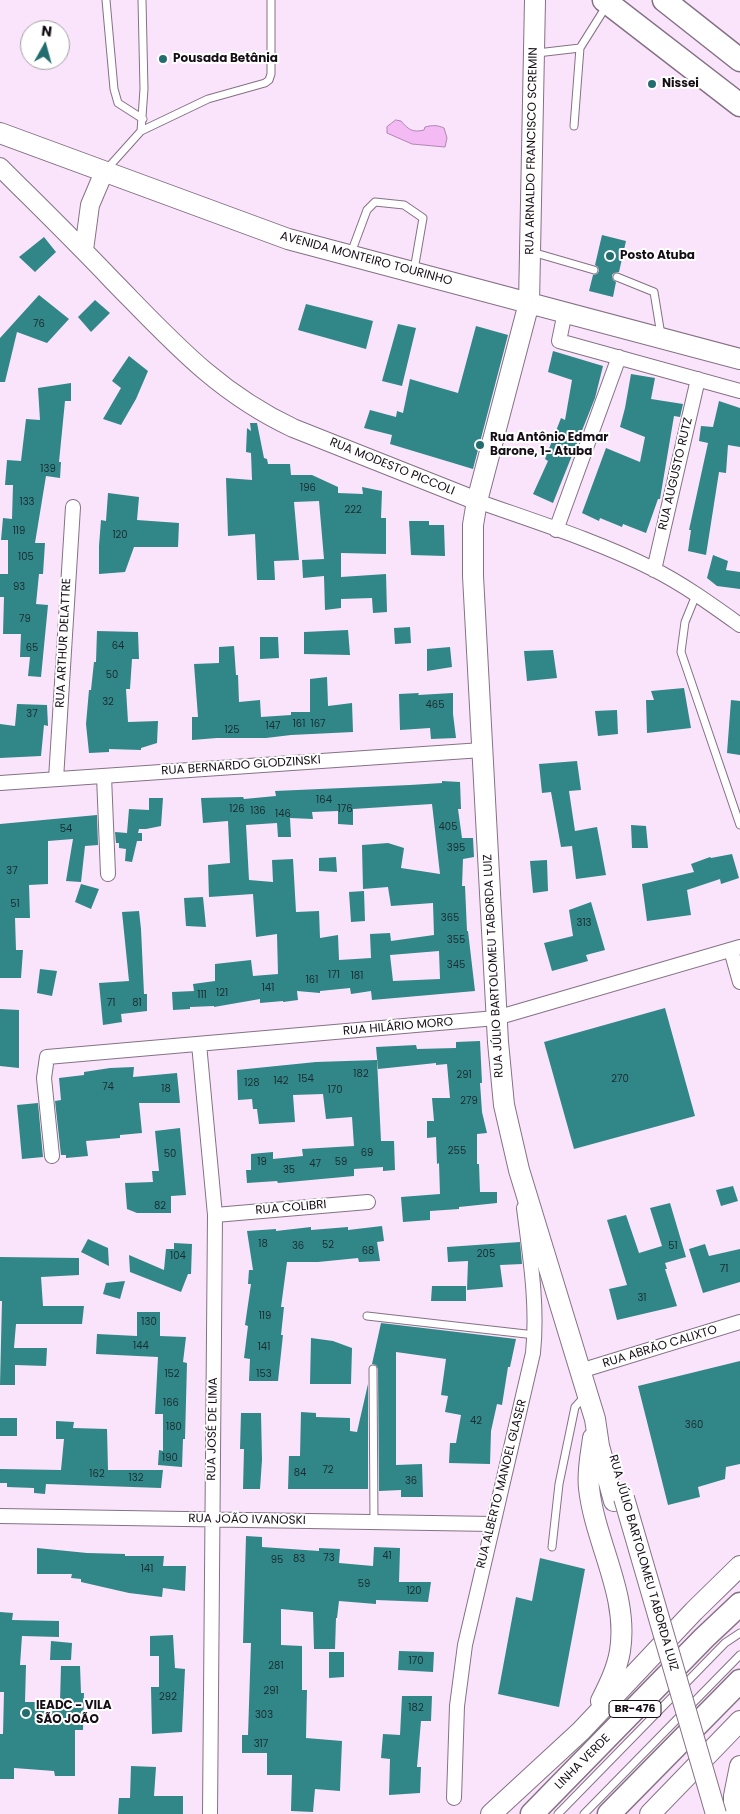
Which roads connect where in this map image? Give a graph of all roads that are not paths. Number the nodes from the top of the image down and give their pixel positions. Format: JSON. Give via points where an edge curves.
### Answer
{"nodes":[{"id":1,"x":106,"y":0,"type":"edge"},
{"id":2,"x":142,"y":0,"type":"edge"},
{"id":3,"x":271,"y":0,"type":"edge"},
{"id":4,"x":535,"y":0,"type":"edge"},
{"id":5,"x":664,"y":0,"type":"edge"},
{"id":6,"x":606,"y":1,"type":"edge"},
{"id":7,"x":580,"y":48,"type":"junction"},
{"id":8,"x":534,"y":54,"type":"junction"},
{"id":9,"x":740,"y":60,"type":"edge"},
{"id":10,"x":740,"y":105,"type":"edge"},
{"id":11,"x":143,"y":119,"type":"junction"},
{"id":12,"x":574,"y":126,"type":"dead end"},
{"id":13,"x":141,"y":131,"type":"junction"},
{"id":14,"x":0,"y":133,"type":"edge"},
{"id":15,"x":0,"y":167,"type":"edge"},
{"id":16,"x":104,"y":172,"type":"junction"},
{"id":17,"x":84,"y":250,"type":"junction"},
{"id":18,"x":530,"y":251,"type":"junction"},
{"id":19,"x":350,"y":256,"type":"junction"},
{"id":20,"x":594,"y":270,"type":"dead end"},
{"id":21,"x":413,"y":272,"type":"junction"},
{"id":22,"x":617,"y":277,"type":"dead end"},
{"id":23,"x":529,"y":302,"type":"junction"},
{"id":24,"x":565,"y":312,"type":"junction"},
{"id":25,"x":661,"y":338,"type":"junction"},
{"id":26,"x":619,"y":357,"type":"junction"},
{"id":27,"x":740,"y":359,"type":"edge"},
{"id":28,"x":698,"y":379,"type":"junction"},
{"id":29,"x":740,"y":391,"type":"edge"},
{"id":30,"x":477,"y":501,"type":"junction"},
{"id":31,"x":73,"y":506,"type":"dead end"},
{"id":32,"x":556,"y":530,"type":"junction"},
{"id":33,"x":654,"y":570,"type":"junction"},
{"id":34,"x":696,"y":595,"type":"junction"},
{"id":35,"x":740,"y":625,"type":"edge"},
{"id":36,"x":482,"y":750,"type":"junction"},
{"id":37,"x":104,"y":776,"type":"junction"},
{"id":38,"x":56,"y":779,"type":"junction"},
{"id":39,"x":0,"y":782,"type":"edge"},
{"id":40,"x":740,"y":824,"type":"edge"},
{"id":41,"x":108,"y":874,"type":"dead end"},
{"id":42,"x":735,"y":949,"type":"edge"},
{"id":43,"x":740,"y":982,"type":"edge"},
{"id":44,"x":496,"y":1018,"type":"junction"},
{"id":45,"x":199,"y":1044,"type":"junction"},
{"id":46,"x":52,"y":1156,"type":"dead end"},
{"id":47,"x":519,"y":1170,"type":"junction"},
{"id":48,"x":368,"y":1202,"type":"dead end"},
{"id":49,"x":215,"y":1215,"type":"junction"},
{"id":50,"x":366,"y":1316,"type":"dead end"},
{"id":51,"x":740,"y":1322,"type":"edge"},
{"id":52,"x":535,"y":1335,"type":"junction"},
{"id":53,"x":373,"y":1368,"type":"dead end"},
{"id":54,"x":580,"y":1371,"type":"junction"},
{"id":55,"x":587,"y":1394,"type":"junction"},
{"id":56,"x":595,"y":1419,"type":"junction"},
{"id":57,"x":0,"y":1516,"type":"edge"},
{"id":58,"x":212,"y":1519,"type":"junction"},
{"id":59,"x":374,"y":1522,"type":"junction"},
{"id":60,"x":493,"y":1524,"type":"junction"},
{"id":61,"x":552,"y":1547,"type":"dead end"},
{"id":62,"x":740,"y":1566,"type":"edge"},
{"id":63,"x":740,"y":1604,"type":"edge"},
{"id":64,"x":740,"y":1633,"type":"edge"},
{"id":65,"x":740,"y":1655,"type":"edge"},
{"id":66,"x":740,"y":1681,"type":"edge"},
{"id":67,"x":681,"y":1711,"type":"junction"},
{"id":68,"x":740,"y":1721,"type":"edge"},
{"id":69,"x":581,"y":1731,"type":"junction"},
{"id":70,"x":740,"y":1766,"type":"edge"},
{"id":71,"x":454,"y":1798,"type":"dead end"},
{"id":72,"x":210,"y":1814,"type":"edge"},
{"id":73,"x":491,"y":1814,"type":"edge"},
{"id":74,"x":532,"y":1814,"type":"edge"},
{"id":75,"x":558,"y":1814,"type":"edge"},
{"id":76,"x":584,"y":1814,"type":"edge"},
{"id":77,"x":609,"y":1814,"type":"edge"},
{"id":78,"x":650,"y":1814,"type":"edge"},
{"id":79,"x":706,"y":1814,"type":"edge"},
{"id":80,"x":716,"y":1814,"type":"edge"},
{"id":81,"x":734,"y":1814,"type":"edge"}],
"edges":[{"from":1,"to":11,"type":"lane","via":[[118,103]]},
{"from":2,"to":11,"type":"lane"},
{"from":3,"to":13,"type":"lane","via":[[269,80],[208,99]]},
{"from":4,"to":8,"type":"main road","name":"RUA ARNALDO FRANCISCO SCREMIN"},
{"from":5,"to":9,"type":"highway"},
{"from":6,"to":7,"type":"lane"},
{"from":6,"to":10,"type":"highway"},
{"from":7,"to":8,"type":"lane"},
{"from":7,"to":12,"type":"lane"},
{"from":8,"to":18,"type":"main road","name":"RUA ARNALDO FRANCISCO SCREMIN"},
{"from":11,"to":13,"type":"lane"},
{"from":13,"to":16,"type":"lane"},
{"from":14,"to":16,"type":"main road","name":"AVENIDA MONTEIRO TOURINHO"},
{"from":15,"to":17,"type":"street","name":"RUA MODESTO PICCOLI"},
{"from":16,"to":17,"type":"street","via":[[90,205]]},
{"from":16,"to":19,"type":"main road","name":"AVENIDA MONTEIRO TOURINHO","via":[[258,229]]},
{"from":17,"to":30,"type":"street","name":"RUA MODESTO PICCOLI","via":[[197,366],[253,407],[293,428]]},
{"from":18,"to":20,"type":"lane"},
{"from":18,"to":23,"type":"main road","name":"RUA ARNALDO FRANCISCO SCREMIN"},
{"from":19,"to":21,"type":"main road","name":"AVENIDA MONTEIRO TOURINHO"},
{"from":19,"to":21,"type":"lane","via":[[367,210],[375,202],[404,205],[423,218]]},
{"from":21,"to":23,"type":"main road","name":"AVENIDA MONTEIRO TOURINHO"},
{"from":22,"to":25,"type":"lane","via":[[654,292]]},
{"from":23,"to":24,"type":"main road","name":"AVENIDA MONTEIRO TOURINHO"},
{"from":23,"to":30,"type":"main road","name":"RUA ARNALDO FRANCISCO SCREMIN"},
{"from":24,"to":25,"type":"main road","name":"AVENIDA MONTEIRO TOURINHO"},
{"from":24,"to":26,"type":"street","via":[[559,340]]},
{"from":25,"to":27,"type":"main road","name":"AVENIDA MONTEIRO TOURINHO"},
{"from":26,"to":28,"type":"street"},
{"from":26,"to":32,"type":"street"},
{"from":28,"to":29,"type":"street"},
{"from":28,"to":33,"type":"street","name":"RUA AUGUSTO RUTZ"},
{"from":30,"to":32,"type":"street","name":"RUA MODESTO PICCOLI"},
{"from":30,"to":36,"type":"main road","name":"RUA JÚLIO BARTOLOMEU TABORDA LUIZ","via":[[472,552]]},
{"from":31,"to":38,"type":"street","name":"RUA ARTHUR DELATTRE"},
{"from":32,"to":33,"type":"street","name":"RUA MODESTO PICCOLI"},
{"from":33,"to":34,"type":"street","name":"RUA MODESTO PICCOLI"},
{"from":34,"to":35,"type":"street","name":"RUA MODESTO PICCOLI"},
{"from":34,"to":40,"type":"lane","via":[[685,622],[681,652]]},
{"from":36,"to":37,"type":"street","name":"RUA BERNARDO GLODZINSKI"},
{"from":36,"to":44,"type":"main road","name":"RUA JÚLIO BARTOLOMEU TABORDA LUIZ"},
{"from":37,"to":38,"type":"street","name":"RUA BERNARDO GLODZINSKI"},
{"from":37,"to":41,"type":"street"},
{"from":38,"to":39,"type":"street","name":"RUA BERNARDO GLODZINSKI"},
{"from":42,"to":43,"type":"street"},
{"from":42,"to":44,"type":"street","name":"RUA HILÁRIO MORO"},
{"from":44,"to":45,"type":"street","name":"RUA HILÁRIO MORO"},
{"from":44,"to":47,"type":"main road","name":"RUA JÚLIO BARTOLOMEU TABORDA LUIZ","via":[[504,1105]]},
{"from":45,"to":46,"type":"street","name":"RUA HILÁRIO MORO","via":[[47,1057],[44,1078]]},
{"from":45,"to":49,"type":"street","name":"RUA JOSÉ DE LIMA"},
{"from":47,"to":52,"type":"street","name":"RUA ALBERTO MANOEL GLASER","via":[[534,1289]]},
{"from":47,"to":54,"type":"main road","name":"RUA JÚLIO BARTOLOMEU TABORDA LUIZ"},
{"from":48,"to":49,"type":"street","name":"RUA COLIBRI"},
{"from":49,"to":58,"type":"street","name":"RUA JOSÉ DE LIMA"},
{"from":50,"to":52,"type":"lane"},
{"from":51,"to":54,"type":"street","name":"RUA ABRÃO CALIXTO"},
{"from":52,"to":60,"type":"street","name":"RUA ALBERTO MANOEL GLASER"},
{"from":53,"to":59,"type":"lane"},
{"from":54,"to":55,"type":"main road","name":"RUA JÚLIO BARTOLOMEU TABORDA LUIZ"},
{"from":55,"to":56,"type":"main road","name":"RUA JÚLIO BARTOLOMEU TABORDA LUIZ"},
{"from":55,"to":61,"type":"lane","via":[[575,1407],[559,1484]]},
{"from":56,"to":67,"type":"main road","name":"RUA JÚLIO BARTOLOMEU TABORDA LUIZ","via":[[599,1446],[619,1499]]},
{"from":56,"to":69,"type":"main road","via":[[589,1486],[619,1602],[622,1626],[620,1652],[612,1678]]},
{"from":57,"to":58,"type":"street","name":"RUA JOÃO IVANOSKI"},
{"from":58,"to":59,"type":"street","name":"RUA JOÃO IVANOSKI"},
{"from":58,"to":72,"type":"street","name":"RUA JOSÉ DE LIMA"},
{"from":59,"to":60,"type":"street","name":"RUA JOÃO IVANOSKI"},
{"from":60,"to":71,"type":"street","name":"RUA ALBERTO MANOEL GLASER","via":[[460,1673]]},
{"from":62,"to":69,"type":"main road","number":"BR-476"},
{"from":63,"to":74,"type":"highway","name":"LINHA VERDE","number":"BR-476"},
{"from":64,"to":75,"type":"lane","via":[[725,1643]]},
{"from":65,"to":76,"type":"lane"},
{"from":66,"to":77,"type":"highway"},
{"from":67,"to":79,"type":"main road"},
{"from":67,"to":80,"type":"main road","bridge":true},
{"from":68,"to":78,"type":"main road"},
{"from":69,"to":73,"type":"main road"},
{"from":70,"to":81,"type":"main road"}]}
